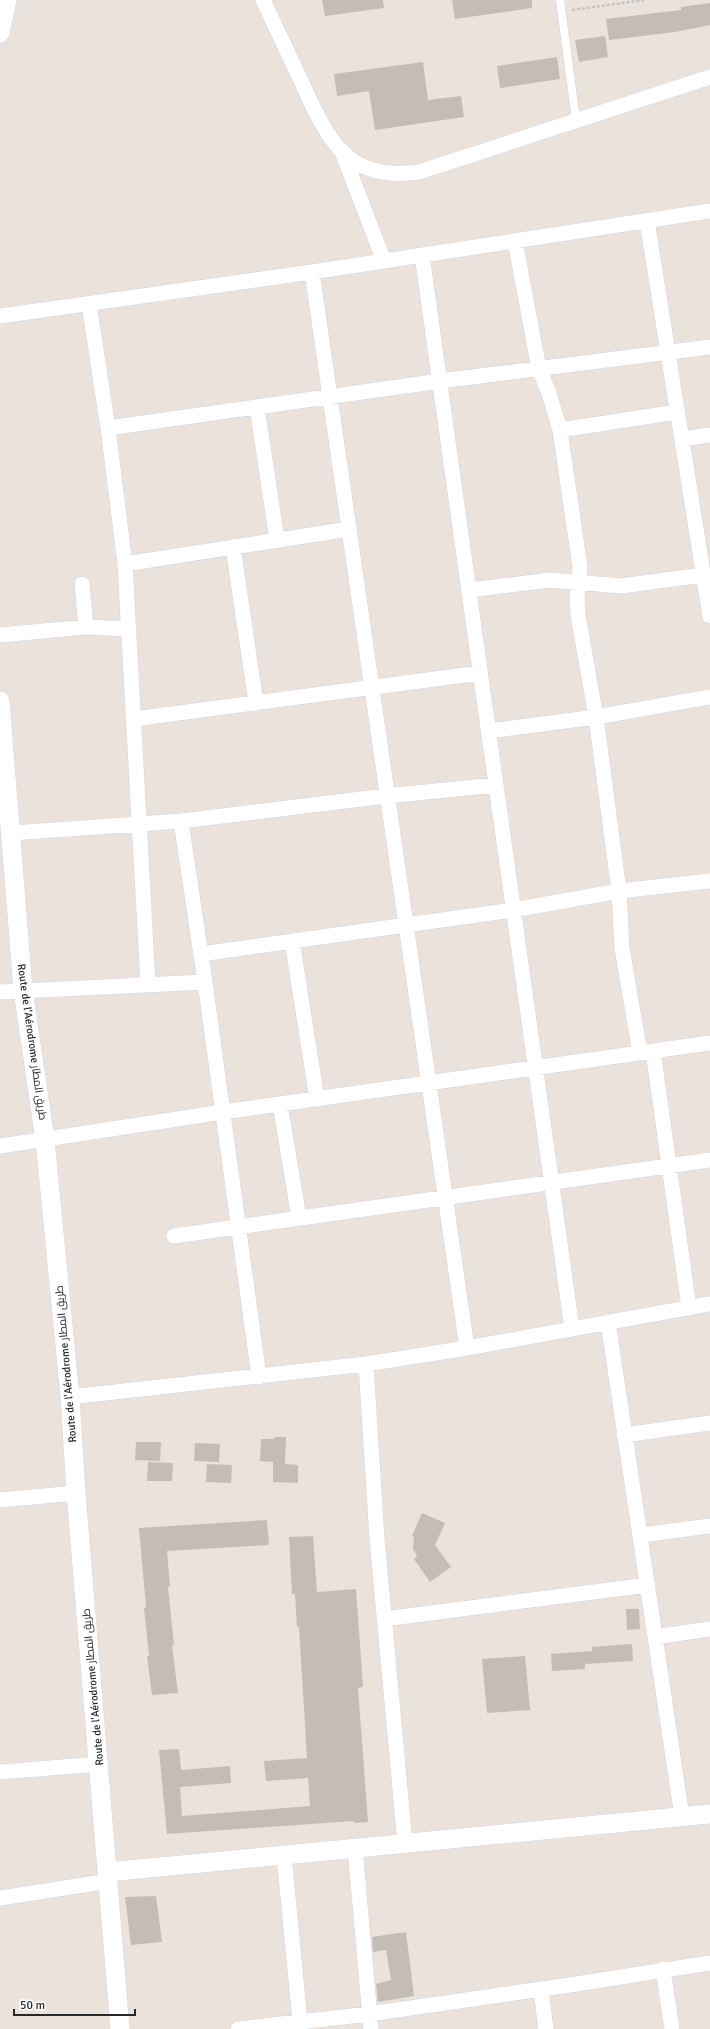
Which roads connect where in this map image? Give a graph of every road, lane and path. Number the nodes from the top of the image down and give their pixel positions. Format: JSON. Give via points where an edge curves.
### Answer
{"nodes":[{"id":1,"x":7,"y":0,"type":"edge"},
{"id":2,"x":263,"y":0,"type":"edge"},
{"id":3,"x":560,"y":0,"type":"edge"},
{"id":4,"x":644,"y":0,"type":"edge"},
{"id":5,"x":618,"y":2,"type":"edge"},
{"id":6,"x":562,"y":11,"type":"junction"},
{"id":7,"x":0,"y":33,"type":"edge"},
{"id":8,"x":710,"y":77,"type":"edge"},
{"id":9,"x":576,"y":120,"type":"junction"},
{"id":10,"x":342,"y":152,"type":"junction"},
{"id":11,"x":710,"y":211,"type":"edge"},
{"id":12,"x":647,"y":221,"type":"junction"},
{"id":13,"x":516,"y":241,"type":"junction"},
{"id":14,"x":422,"y":255,"type":"junction"},
{"id":15,"x":384,"y":260,"type":"junction"},
{"id":16,"x":312,"y":272,"type":"junction"},
{"id":17,"x":89,"y":304,"type":"junction"},
{"id":18,"x":0,"y":316,"type":"edge"},
{"id":19,"x":710,"y":347,"type":"edge"},
{"id":20,"x":668,"y":352,"type":"junction"},
{"id":21,"x":539,"y":369,"type":"junction"},
{"id":22,"x":440,"y":381,"type":"junction"},
{"id":23,"x":330,"y":397,"type":"junction"},
{"id":24,"x":257,"y":407,"type":"junction"},
{"id":25,"x":677,"y":412,"type":"junction"},
{"id":26,"x":108,"y":428,"type":"junction"},
{"id":27,"x":560,"y":430,"type":"junction"},
{"id":28,"x":710,"y":435,"type":"edge"},
{"id":29,"x":682,"y":439,"type":"junction"},
{"id":30,"x":349,"y":529,"type":"junction"},
{"id":31,"x":277,"y":540,"type":"junction"},
{"id":32,"x":233,"y":547,"type":"junction"},
{"id":33,"x":125,"y":564,"type":"junction"},
{"id":34,"x":703,"y":575,"type":"junction"},
{"id":35,"x":580,"y":582,"type":"junction"},
{"id":36,"x":82,"y":584,"type":"dead end"},
{"id":37,"x":469,"y":590,"type":"junction"},
{"id":38,"x":710,"y":616,"type":"edge"},
{"id":39,"x":86,"y":627,"type":"junction"},
{"id":40,"x":129,"y":629,"type":"junction"},
{"id":41,"x":0,"y":635,"type":"edge"},
{"id":42,"x":480,"y":673,"type":"junction"},
{"id":43,"x":372,"y":687,"type":"junction"},
{"id":44,"x":710,"y":697,"type":"edge"},
{"id":45,"x":0,"y":701,"type":"edge"},
{"id":46,"x":256,"y":703,"type":"junction"},
{"id":47,"x":596,"y":717,"type":"junction"},
{"id":48,"x":134,"y":719,"type":"junction"},
{"id":49,"x":489,"y":731,"type":"junction"},
{"id":50,"x":496,"y":786,"type":"junction"},
{"id":51,"x":386,"y":796,"type":"junction"},
{"id":52,"x":181,"y":821,"type":"junction"},
{"id":53,"x":139,"y":824,"type":"junction"},
{"id":54,"x":8,"y":844,"type":"edge"},
{"id":55,"x":710,"y":881,"type":"edge"},
{"id":56,"x":619,"y":891,"type":"junction"},
{"id":57,"x":513,"y":910,"type":"junction"},
{"id":58,"x":406,"y":925,"type":"junction"},
{"id":59,"x":292,"y":941,"type":"junction"},
{"id":60,"x":201,"y":954,"type":"junction"},
{"id":61,"x":205,"y":982,"type":"junction"},
{"id":62,"x":148,"y":984,"type":"junction"},
{"id":63,"x":24,"y":990,"type":"junction"},
{"id":64,"x":0,"y":992,"type":"edge"},
{"id":65,"x":710,"y":1043,"type":"edge"},
{"id":66,"x":646,"y":1052,"type":"junction"},
{"id":67,"x":537,"y":1068,"type":"junction"},
{"id":68,"x":430,"y":1082,"type":"junction"},
{"id":69,"x":316,"y":1099,"type":"junction"},
{"id":70,"x":280,"y":1104,"type":"junction"},
{"id":71,"x":223,"y":1112,"type":"junction"},
{"id":72,"x":45,"y":1140,"type":"junction"},
{"id":73,"x":0,"y":1146,"type":"edge"},
{"id":74,"x":710,"y":1160,"type":"edge"},
{"id":75,"x":670,"y":1165,"type":"junction"},
{"id":76,"x":552,"y":1181,"type":"junction"},
{"id":77,"x":445,"y":1196,"type":"junction"},
{"id":78,"x":299,"y":1218,"type":"junction"},
{"id":79,"x":238,"y":1227,"type":"junction"},
{"id":80,"x":174,"y":1236,"type":"dead end"},
{"id":81,"x":710,"y":1304,"type":"edge"},
{"id":82,"x":689,"y":1308,"type":"junction"},
{"id":83,"x":608,"y":1322,"type":"junction"},
{"id":84,"x":572,"y":1329,"type":"junction"},
{"id":85,"x":467,"y":1348,"type":"junction"},
{"id":86,"x":366,"y":1364,"type":"junction"},
{"id":87,"x":259,"y":1377,"type":"junction"},
{"id":88,"x":70,"y":1397,"type":"junction"},
{"id":89,"x":710,"y":1423,"type":"edge"},
{"id":90,"x":624,"y":1435,"type":"junction"},
{"id":91,"x":76,"y":1493,"type":"junction"},
{"id":92,"x":0,"y":1500,"type":"edge"},
{"id":93,"x":710,"y":1526,"type":"edge"},
{"id":94,"x":641,"y":1535,"type":"junction"},
{"id":95,"x":648,"y":1585,"type":"junction"},
{"id":96,"x":384,"y":1619,"type":"junction"},
{"id":97,"x":710,"y":1629,"type":"edge"},
{"id":98,"x":655,"y":1637,"type":"junction"},
{"id":99,"x":99,"y":1764,"type":"junction"},
{"id":100,"x":0,"y":1772,"type":"edge"},
{"id":101,"x":710,"y":1814,"type":"edge"},
{"id":102,"x":682,"y":1817,"type":"junction"},
{"id":103,"x":405,"y":1843,"type":"junction"},
{"id":104,"x":355,"y":1848,"type":"junction"},
{"id":105,"x":284,"y":1855,"type":"junction"},
{"id":106,"x":109,"y":1876,"type":"junction"},
{"id":107,"x":0,"y":1898,"type":"edge"},
{"id":108,"x":710,"y":1963,"type":"edge"},
{"id":109,"x":663,"y":1969,"type":"junction"},
{"id":110,"x":540,"y":1990,"type":"junction"},
{"id":111,"x":369,"y":2014,"type":"junction"},
{"id":112,"x":300,"y":2022,"type":"junction"},
{"id":113,"x":120,"y":2029,"type":"edge"},
{"id":114,"x":238,"y":2029,"type":"edge"},
{"id":115,"x":371,"y":2029,"type":"edge"},
{"id":116,"x":546,"y":2029,"type":"edge"},
{"id":117,"x":672,"y":2029,"type":"edge"}],
"edges":[{"from":1,"to":7,"type":"street"},
{"from":2,"to":10,"type":"street","via":[[323,128]]},
{"from":3,"to":6,"type":"lane"},
{"from":4,"to":5,"type":"path"},
{"from":5,"to":6,"type":"path"},
{"from":6,"to":9,"type":"lane"},
{"from":8,"to":9,"type":"street"},
{"from":9,"to":10,"type":"street","via":[[420,172],[399,175],[367,168]]},
{"from":10,"to":15,"type":"street"},
{"from":11,"to":12,"type":"street"},
{"from":12,"to":13,"type":"street"},
{"from":12,"to":20,"type":"street"},
{"from":13,"to":14,"type":"street"},
{"from":13,"to":21,"type":"street"},
{"from":14,"to":15,"type":"street"},
{"from":14,"to":22,"type":"street"},
{"from":15,"to":16,"type":"street"},
{"from":16,"to":17,"type":"street"},
{"from":16,"to":23,"type":"street"},
{"from":17,"to":18,"type":"street"},
{"from":17,"to":26,"type":"street"},
{"from":19,"to":20,"type":"street"},
{"from":20,"to":21,"type":"street"},
{"from":20,"to":25,"type":"street"},
{"from":21,"to":22,"type":"street"},
{"from":21,"to":27,"type":"street"},
{"from":22,"to":23,"type":"street"},
{"from":22,"to":37,"type":"street"},
{"from":23,"to":24,"type":"street"},
{"from":23,"to":30,"type":"street"},
{"from":24,"to":26,"type":"street"},
{"from":24,"to":31,"type":"street"},
{"from":25,"to":27,"type":"street"},
{"from":25,"to":29,"type":"street"},
{"from":26,"to":33,"type":"street"},
{"from":27,"to":35,"type":"street"},
{"from":28,"to":29,"type":"street"},
{"from":29,"to":34,"type":"street"},
{"from":30,"to":31,"type":"street"},
{"from":30,"to":43,"type":"street"},
{"from":31,"to":32,"type":"street"},
{"from":32,"to":33,"type":"street"},
{"from":32,"to":46,"type":"street"},
{"from":33,"to":40,"type":"street"},
{"from":34,"to":35,"type":"street","via":[[621,586]]},
{"from":34,"to":38,"type":"street"},
{"from":35,"to":37,"type":"street","via":[[550,580]]},
{"from":35,"to":47,"type":"street","via":[[577,598],[578,615]]},
{"from":36,"to":39,"type":"street"},
{"from":37,"to":42,"type":"street"},
{"from":39,"to":40,"type":"street"},
{"from":39,"to":41,"type":"street"},
{"from":40,"to":48,"type":"street"},
{"from":42,"to":43,"type":"street"},
{"from":42,"to":49,"type":"street"},
{"from":43,"to":46,"type":"street"},
{"from":43,"to":51,"type":"street"},
{"from":44,"to":47,"type":"street"},
{"from":45,"to":54,"type":"street","name":"Route de l'Aérodrome طريق المطار"},
{"from":46,"to":48,"type":"street"},
{"from":47,"to":49,"type":"street"},
{"from":47,"to":56,"type":"street"},
{"from":48,"to":53,"type":"street"},
{"from":49,"to":50,"type":"street"},
{"from":50,"to":51,"type":"street"},
{"from":50,"to":57,"type":"street"},
{"from":51,"to":52,"type":"street"},
{"from":51,"to":58,"type":"street"},
{"from":52,"to":53,"type":"street"},
{"from":52,"to":60,"type":"street"},
{"from":53,"to":54,"type":"street"},
{"from":53,"to":62,"type":"street"},
{"from":54,"to":63,"type":"street","name":"Route de l'Aérodrome طريق المطار"},
{"from":55,"to":56,"type":"street"},
{"from":56,"to":57,"type":"street"},
{"from":56,"to":66,"type":"street","via":[[622,948]]},
{"from":57,"to":58,"type":"street"},
{"from":57,"to":67,"type":"street"},
{"from":58,"to":59,"type":"street"},
{"from":58,"to":68,"type":"street"},
{"from":59,"to":60,"type":"street"},
{"from":59,"to":69,"type":"street"},
{"from":60,"to":61,"type":"street"},
{"from":61,"to":62,"type":"street"},
{"from":61,"to":71,"type":"street"},
{"from":62,"to":63,"type":"street"},
{"from":63,"to":64,"type":"street"},
{"from":63,"to":72,"type":"street","name":"Route de l'Aérodrome طريق المطار"},
{"from":65,"to":66,"type":"street"},
{"from":66,"to":67,"type":"street"},
{"from":66,"to":75,"type":"street"},
{"from":67,"to":68,"type":"street"},
{"from":67,"to":76,"type":"street"},
{"from":68,"to":69,"type":"street"},
{"from":68,"to":77,"type":"street"},
{"from":69,"to":70,"type":"street"},
{"from":70,"to":71,"type":"street"},
{"from":70,"to":78,"type":"street"},
{"from":71,"to":72,"type":"street"},
{"from":71,"to":79,"type":"street"},
{"from":72,"to":73,"type":"street"},
{"from":72,"to":88,"type":"street","name":"Route de l'Aérodrome طريق المطار"},
{"from":74,"to":75,"type":"street"},
{"from":75,"to":76,"type":"street"},
{"from":75,"to":82,"type":"street"},
{"from":76,"to":77,"type":"street"},
{"from":76,"to":84,"type":"street"},
{"from":77,"to":78,"type":"street"},
{"from":77,"to":85,"type":"street"},
{"from":78,"to":79,"type":"street"},
{"from":79,"to":80,"type":"street"},
{"from":79,"to":87,"type":"street"},
{"from":81,"to":82,"type":"street"},
{"from":82,"to":83,"type":"street"},
{"from":83,"to":84,"type":"street"},
{"from":83,"to":90,"type":"street"},
{"from":84,"to":85,"type":"street"},
{"from":85,"to":86,"type":"street"},
{"from":86,"to":87,"type":"street"},
{"from":86,"to":96,"type":"street"},
{"from":87,"to":88,"type":"street"},
{"from":88,"to":91,"type":"street","name":"Route de l'Aérodrome طريق المطار"},
{"from":89,"to":90,"type":"street"},
{"from":90,"to":94,"type":"street"},
{"from":91,"to":92,"type":"street"},
{"from":91,"to":99,"type":"street","name":"Route de l'Aérodrome طريق المطار"},
{"from":93,"to":94,"type":"street"},
{"from":94,"to":95,"type":"street"},
{"from":95,"to":96,"type":"street"},
{"from":95,"to":98,"type":"street"},
{"from":96,"to":103,"type":"street"},
{"from":97,"to":98,"type":"street"},
{"from":98,"to":102,"type":"street"},
{"from":99,"to":100,"type":"street"},
{"from":99,"to":106,"type":"street","name":"Route de l'Aérodrome طريق المطار"},
{"from":101,"to":102,"type":"street"},
{"from":102,"to":103,"type":"street"},
{"from":103,"to":104,"type":"street"},
{"from":104,"to":105,"type":"street"},
{"from":104,"to":111,"type":"street"},
{"from":105,"to":106,"type":"street"},
{"from":105,"to":112,"type":"street"},
{"from":106,"to":107,"type":"street"},
{"from":106,"to":113,"type":"street","name":"Route de l'Aérodrome طريق المطار"},
{"from":108,"to":109,"type":"street"},
{"from":109,"to":110,"type":"street"},
{"from":109,"to":117,"type":"street"},
{"from":110,"to":111,"type":"street"},
{"from":110,"to":116,"type":"street"},
{"from":111,"to":112,"type":"street"},
{"from":111,"to":115,"type":"street"},
{"from":112,"to":114,"type":"street"}]}
